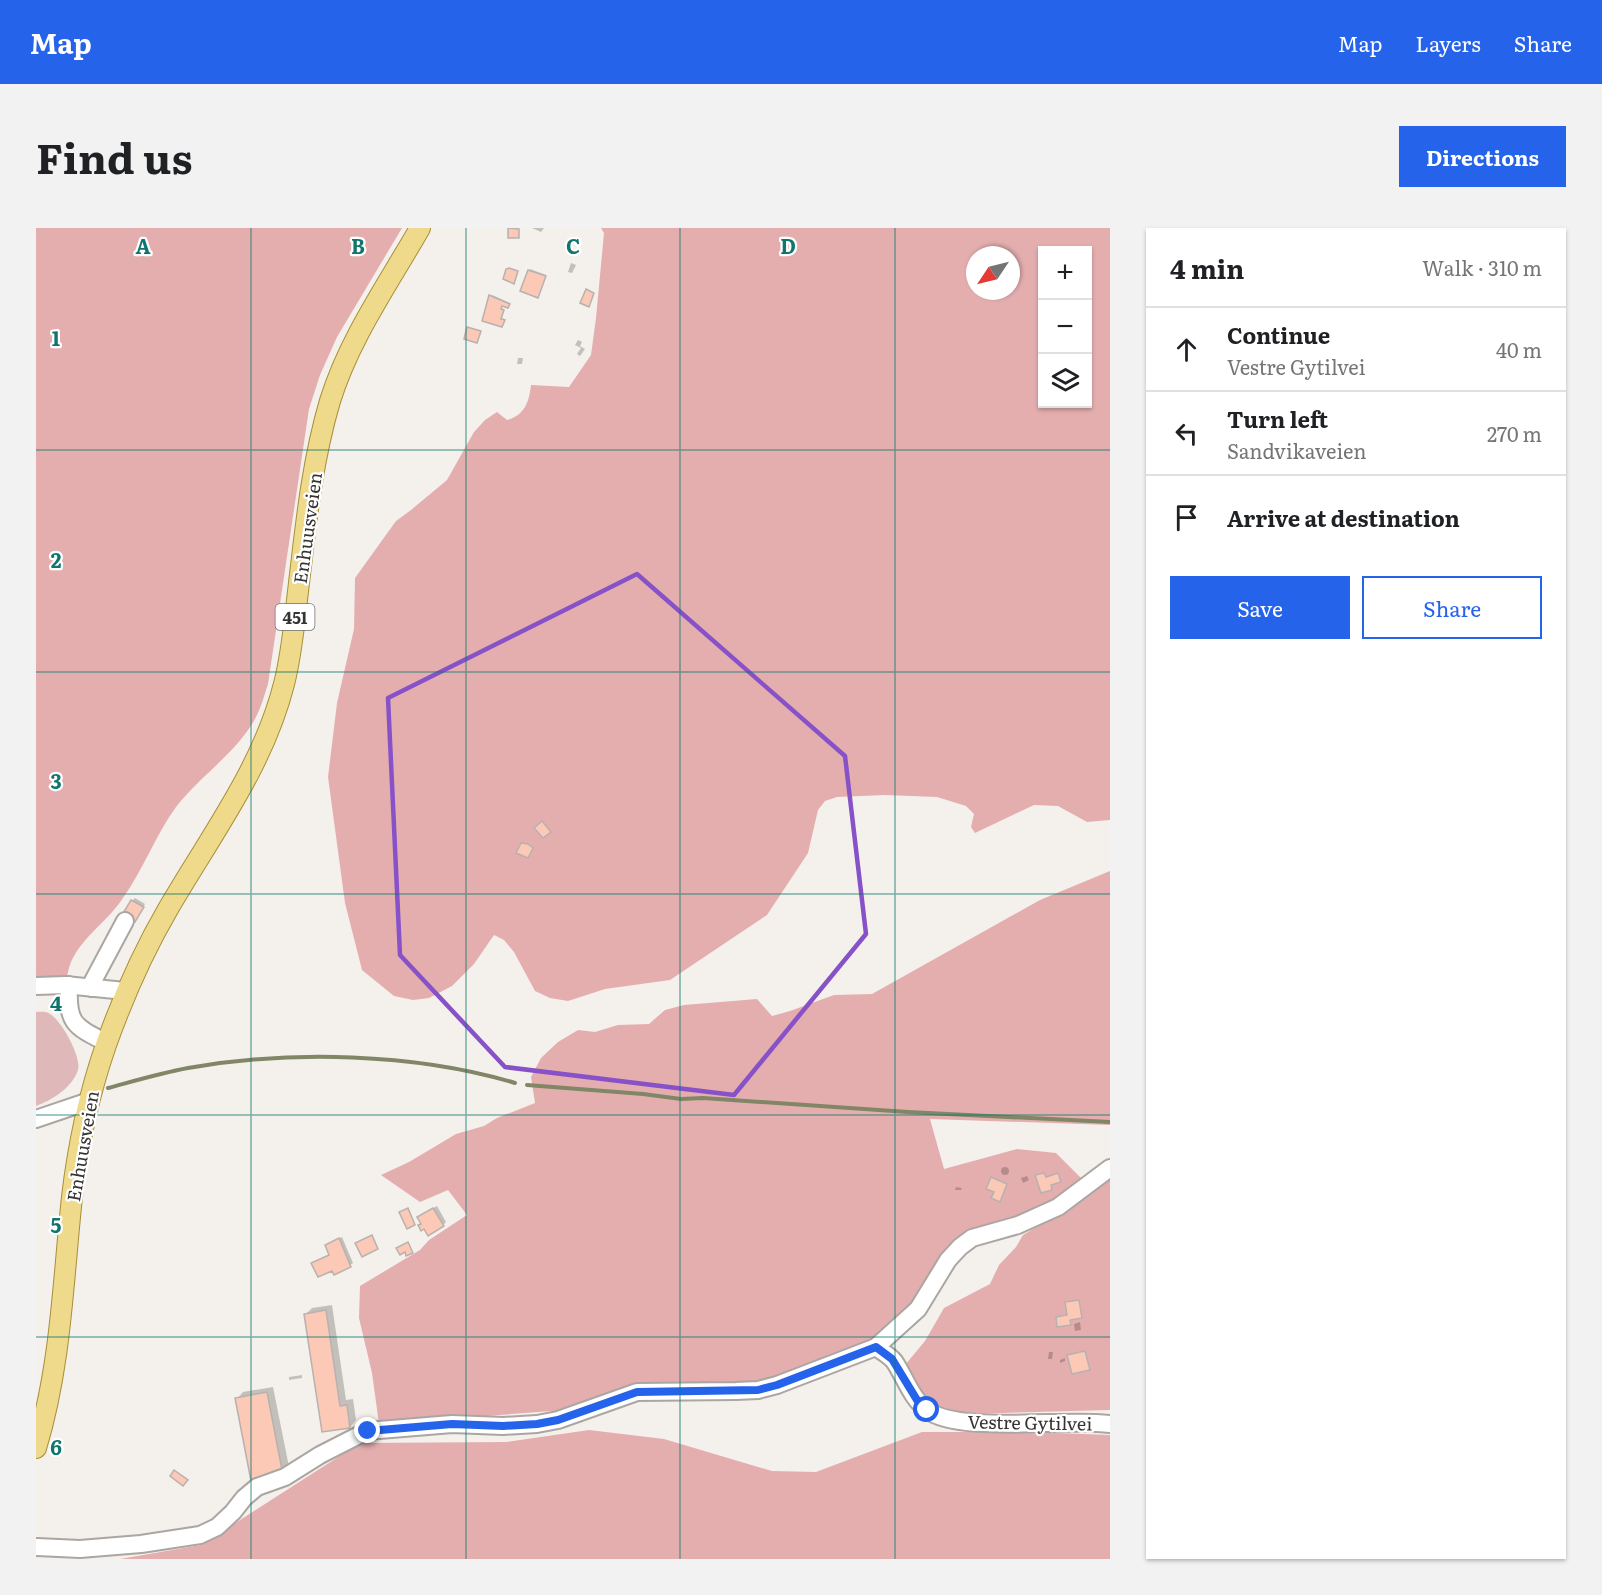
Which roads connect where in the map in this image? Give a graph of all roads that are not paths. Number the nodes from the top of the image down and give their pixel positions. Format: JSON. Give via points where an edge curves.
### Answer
{"nodes":[{"id":1,"x":420,"y":228,"type":"edge"},
{"id":2,"x":125,"y":921,"type":"dead end"},
{"id":3,"x":69,"y":985,"type":"junction"},
{"id":4,"x":36,"y":986,"type":"edge"},
{"id":5,"x":92,"y":988,"type":"junction"},
{"id":6,"x":125,"y":991,"type":"junction"},
{"id":7,"x":107,"y":1043,"type":"junction"},
{"id":8,"x":88,"y":1101,"type":"junction"},
{"id":9,"x":36,"y":1119,"type":"edge"},
{"id":10,"x":1110,"y":1168,"type":"edge"},
{"id":11,"x":876,"y":1347,"type":"junction"},
{"id":12,"x":1110,"y":1425,"type":"edge"},
{"id":13,"x":36,"y":1448,"type":"edge"},
{"id":14,"x":38,"y":1550,"type":"edge"}],
"edges":[{"from":1,"to":6,"type":"main road","name":"Enhuusveien","number":"451","via":[[359,333],[330,400],[317,454],[284,683],[264,743]]},
{"from":2,"to":5,"type":"street"},
{"from":3,"to":4,"type":"street"},
{"from":3,"to":5,"type":"street"},
{"from":3,"to":7,"type":"street","via":[[68,1007],[73,1020]]},
{"from":5,"to":6,"type":"street"},
{"from":6,"to":7,"type":"main road","name":"Enhuusveien","number":"451"},
{"from":7,"to":8,"type":"main road","name":"Enhuusveien","number":"451"},
{"from":8,"to":9,"type":"street"},
{"from":8,"to":13,"type":"main road","name":"Enhuusveien","number":"451","via":[[72,1195],[56,1354]]},
{"from":10,"to":11,"type":"street","via":[[1058,1207],[960,1246],[918,1309]]},
{"from":11,"to":12,"type":"street","name":"Vestre Gytilvei","via":[[892,1359],[917,1400],[937,1416],[982,1423]]},
{"from":11,"to":14,"type":"street","via":[[758,1390],[637,1392],[537,1424],[452,1424],[368,1431],[285,1477],[257,1487],[217,1527],[200,1535],[141,1544]]}]}
